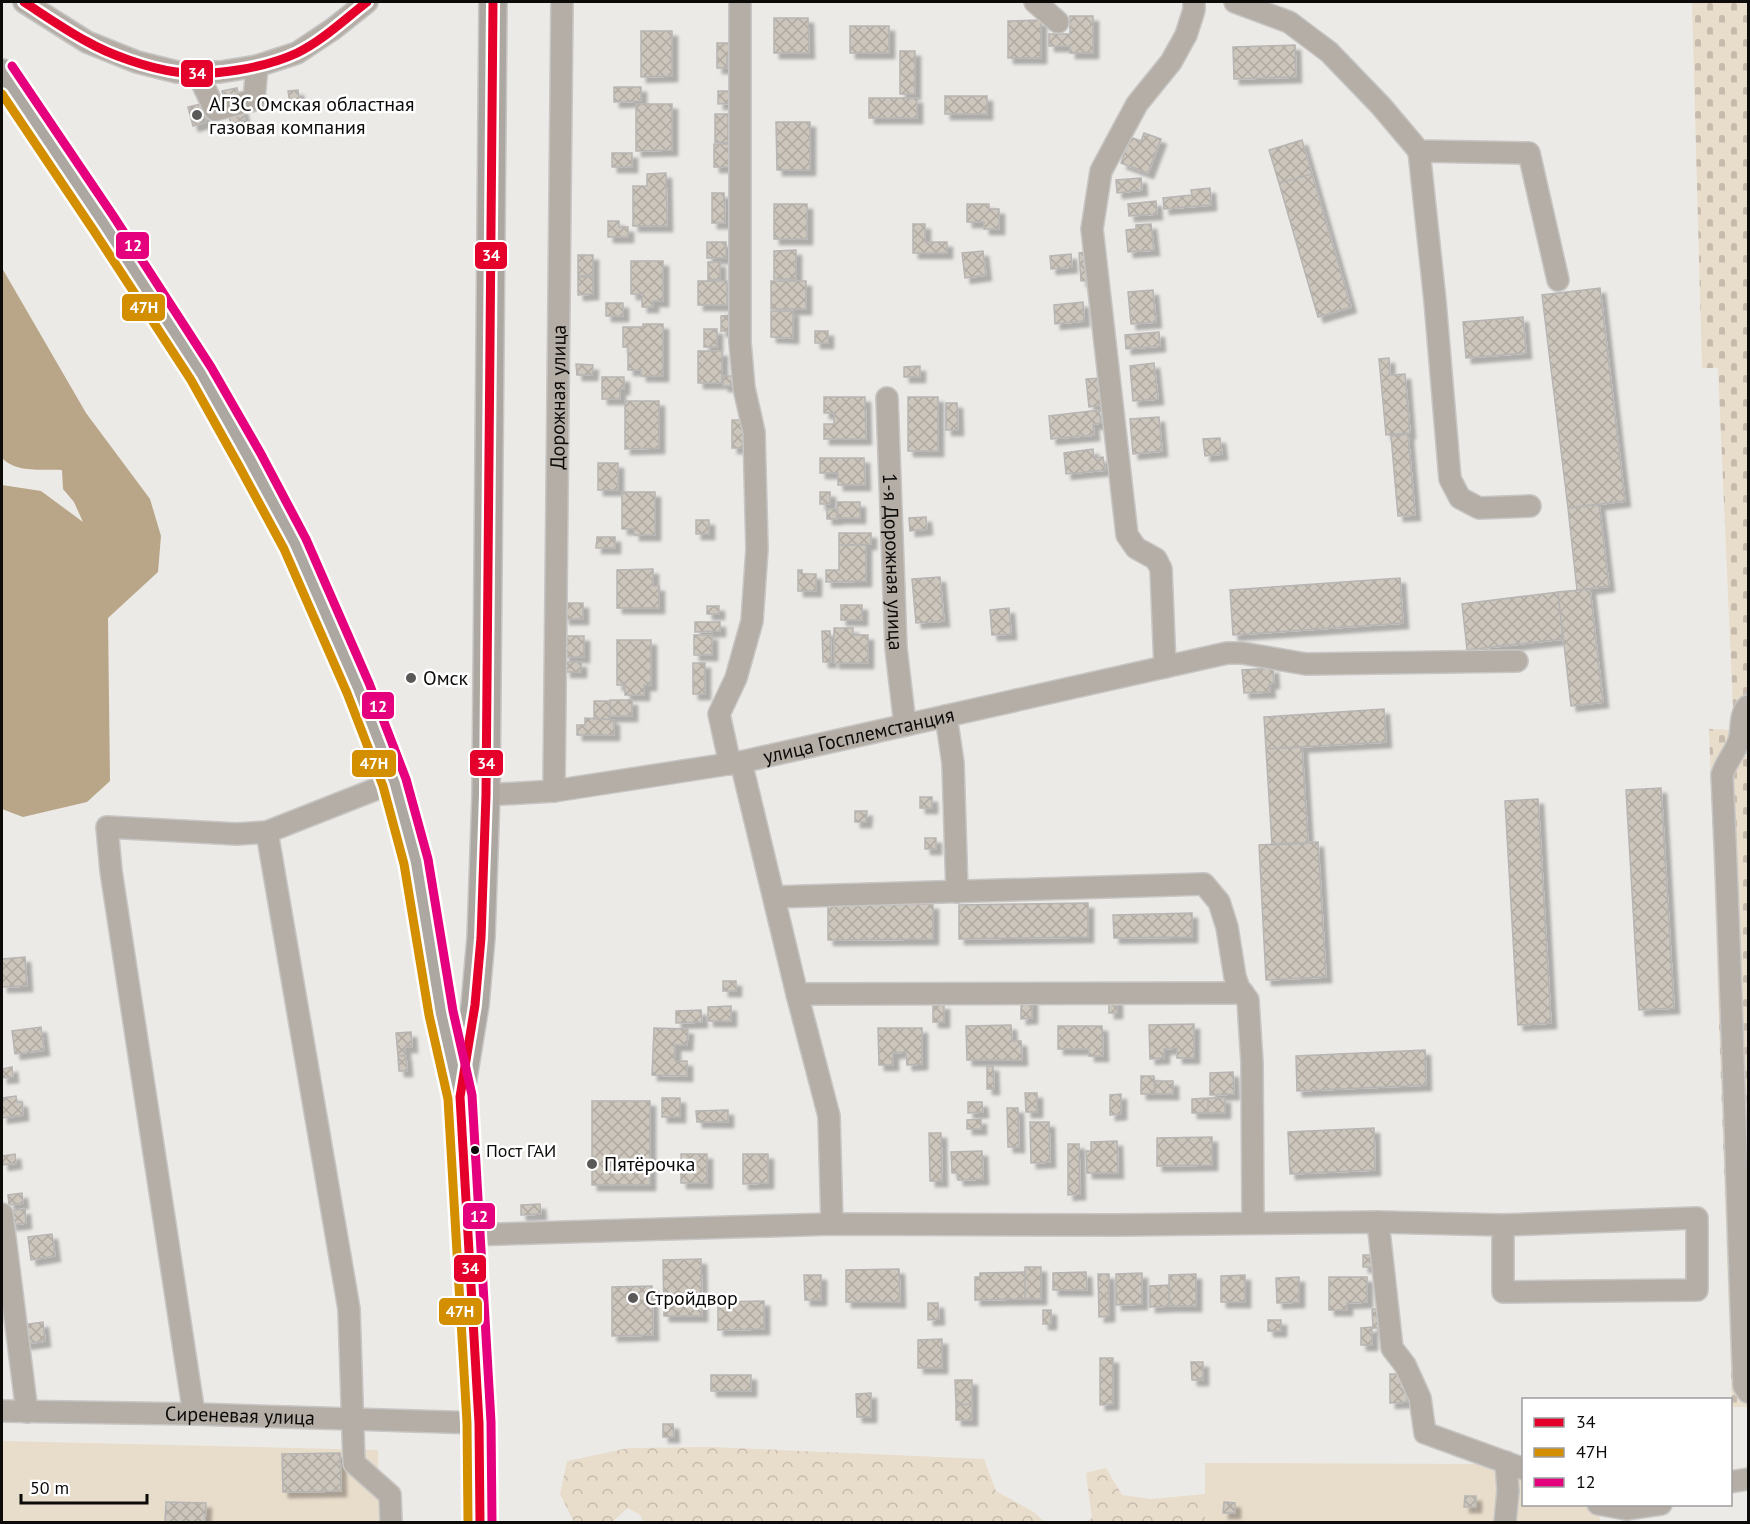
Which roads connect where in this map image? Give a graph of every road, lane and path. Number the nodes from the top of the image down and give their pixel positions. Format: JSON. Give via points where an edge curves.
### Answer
{"nodes":[{"id":1,"x":24,"y":2,"type":"edge"},
{"id":2,"x":367,"y":2,"type":"edge"},
{"id":3,"x":493,"y":2,"type":"edge"},
{"id":4,"x":562,"y":2,"type":"edge"},
{"id":5,"x":740,"y":2,"type":"edge"},
{"id":6,"x":1035,"y":2,"type":"edge"},
{"id":7,"x":1194,"y":2,"type":"edge"},
{"id":8,"x":1235,"y":2,"type":"edge"},
{"id":9,"x":1058,"y":22,"type":"dead end"},
{"id":10,"x":257,"y":66,"type":"junction"},
{"id":11,"x":197,"y":72,"type":"junction"},
{"id":12,"x":2,"y":73,"type":"edge"},
{"id":13,"x":1419,"y":151,"type":"junction"},
{"id":14,"x":1558,"y":280,"type":"dead end"},
{"id":15,"x":886,"y":398,"type":"dead end"},
{"id":16,"x":1530,"y":506,"type":"dead end"},
{"id":17,"x":1517,"y":661,"type":"dead end"},
{"id":18,"x":1165,"y":667,"type":"junction"},
{"id":19,"x":1749,"y":706,"type":"edge"},
{"id":20,"x":946,"y":716,"type":"junction"},
{"id":21,"x":905,"y":725,"type":"junction"},
{"id":22,"x":736,"y":763,"type":"junction"},
{"id":23,"x":394,"y":782,"type":"junction"},
{"id":24,"x":554,"y":791,"type":"junction"},
{"id":25,"x":486,"y":795,"type":"junction"},
{"id":26,"x":267,"y":832,"type":"junction"},
{"id":27,"x":957,"y":892,"type":"junction"},
{"id":28,"x":774,"y":897,"type":"junction"},
{"id":29,"x":1243,"y":993,"type":"junction"},
{"id":30,"x":797,"y":994,"type":"junction"},
{"id":31,"x":460,"y":1097,"type":"junction"},
{"id":32,"x":2,"y":1214,"type":"edge"},
{"id":33,"x":1378,"y":1222,"type":"junction"},
{"id":34,"x":1253,"y":1223,"type":"junction"},
{"id":35,"x":832,"y":1224,"type":"junction"},
{"id":36,"x":1503,"y":1225,"type":"junction"},
{"id":37,"x":469,"y":1235,"type":"junction"},
{"id":38,"x":1749,"y":1392,"type":"edge"},
{"id":39,"x":2,"y":1411,"type":"edge"},
{"id":40,"x":27,"y":1412,"type":"junction"},
{"id":41,"x":194,"y":1414,"type":"junction"},
{"id":42,"x":354,"y":1420,"type":"junction"},
{"id":43,"x":479,"y":1423,"type":"junction"},
{"id":44,"x":1515,"y":1465,"type":"edge"},
{"id":45,"x":1749,"y":1479,"type":"edge"},
{"id":46,"x":1732,"y":1482,"type":"edge"},
{"id":47,"x":1609,"y":1506,"type":"edge"},
{"id":48,"x":1647,"y":1506,"type":"edge"},
{"id":49,"x":391,"y":1522,"type":"edge"},
{"id":50,"x":480,"y":1522,"type":"edge"},
{"id":51,"x":1505,"y":1522,"type":"edge"}],
"edges":[{"from":1,"to":11,"type":"street","via":[[87,42],[137,62],[177,72]]},
{"from":2,"to":10,"type":"street","via":[[297,53]]},
{"from":3,"to":25,"type":"main road"},
{"from":4,"to":24,"type":"street","name":"Дорожная улица"},
{"from":5,"to":22,"type":"street","via":[[740,342],[744,388],[754,432],[757,549],[752,621],[736,678],[719,714]]},
{"from":6,"to":9,"type":"street"},
{"from":7,"to":18,"type":"street","via":[[1186,35],[1171,62],[1137,104],[1101,171],[1092,229],[1127,535],[1136,548],[1156,559],[1161,569]]},
{"from":8,"to":13,"type":"street","via":[[1289,22],[1329,52]]},
{"from":10,"to":11,"type":"street"},
{"from":10,"to":11,"type":"street","via":[[254,100],[215,110]]},
{"from":12,"to":23,"type":"main road","via":[[201,374],[250,460],[295,544]]},
{"from":13,"to":14,"type":"street","via":[[1529,153]]},
{"from":13,"to":16,"type":"street","via":[[1450,478],[1460,498],[1479,508]]},
{"from":15,"to":21,"type":"street","name":"1-я Дорожная улица","via":[[897,648]]},
{"from":17,"to":18,"type":"street","name":"улица Госплемстанция","via":[[1306,664],[1227,653]]},
{"from":18,"to":20,"type":"street","name":"улица Госплемстанция"},
{"from":19,"to":38,"type":"street","via":[[1743,712],[1740,739],[1722,775],[1744,1386]]},
{"from":20,"to":21,"type":"street","name":"улица Госплемстанция"},
{"from":20,"to":27,"type":"street","via":[[953,763]]},
{"from":21,"to":22,"type":"street","name":"улица Госплемстанция"},
{"from":22,"to":24,"type":"street","name":"улица Госплемстанция"},
{"from":22,"to":28,"type":"street"},
{"from":23,"to":26,"type":"street"},
{"from":23,"to":31,"type":"main road","via":[[416,861],[441,1013]]},
{"from":24,"to":25,"type":"street","name":"улица Госплемстанция"},
{"from":25,"to":31,"type":"main road","via":[[481,938]]},
{"from":26,"to":41,"type":"street","via":[[107,827]]},
{"from":26,"to":42,"type":"street","via":[[350,1309]]},
{"from":27,"to":28,"type":"street"},
{"from":27,"to":29,"type":"street","via":[[1204,884],[1219,902],[1235,977]]},
{"from":28,"to":30,"type":"street"},
{"from":29,"to":30,"type":"street"},
{"from":29,"to":34,"type":"street","via":[[1248,1000],[1252,1063]]},
{"from":30,"to":35,"type":"street","via":[[829,1116]]},
{"from":31,"to":37,"type":"main road"},
{"from":32,"to":40,"type":"street"},
{"from":33,"to":34,"type":"street"},
{"from":33,"to":36,"type":"street"},
{"from":33,"to":44,"type":"street","via":[[1392,1348],[1405,1365],[1420,1398],[1425,1433]]},
{"from":34,"to":35,"type":"street"},
{"from":35,"to":37,"type":"street"},
{"from":36,"to":36,"type":"street","via":[[1696,1218],[1697,1290],[1503,1292]]},
{"from":37,"to":43,"type":"main road"},
{"from":39,"to":40,"type":"street","name":"Сиреневая улица"},
{"from":40,"to":41,"type":"street","name":"Сиреневая улица"},
{"from":41,"to":42,"type":"street","name":"Сиреневая улица"},
{"from":42,"to":43,"type":"street","name":"Сиреневая улица"},
{"from":42,"to":49,"type":"street","via":[[354,1463],[390,1496]]},
{"from":43,"to":50,"type":"main road"},
{"from":44,"to":51,"type":"street"},
{"from":45,"to":46,"type":"street"},
{"from":47,"to":48,"type":"street"}]}
